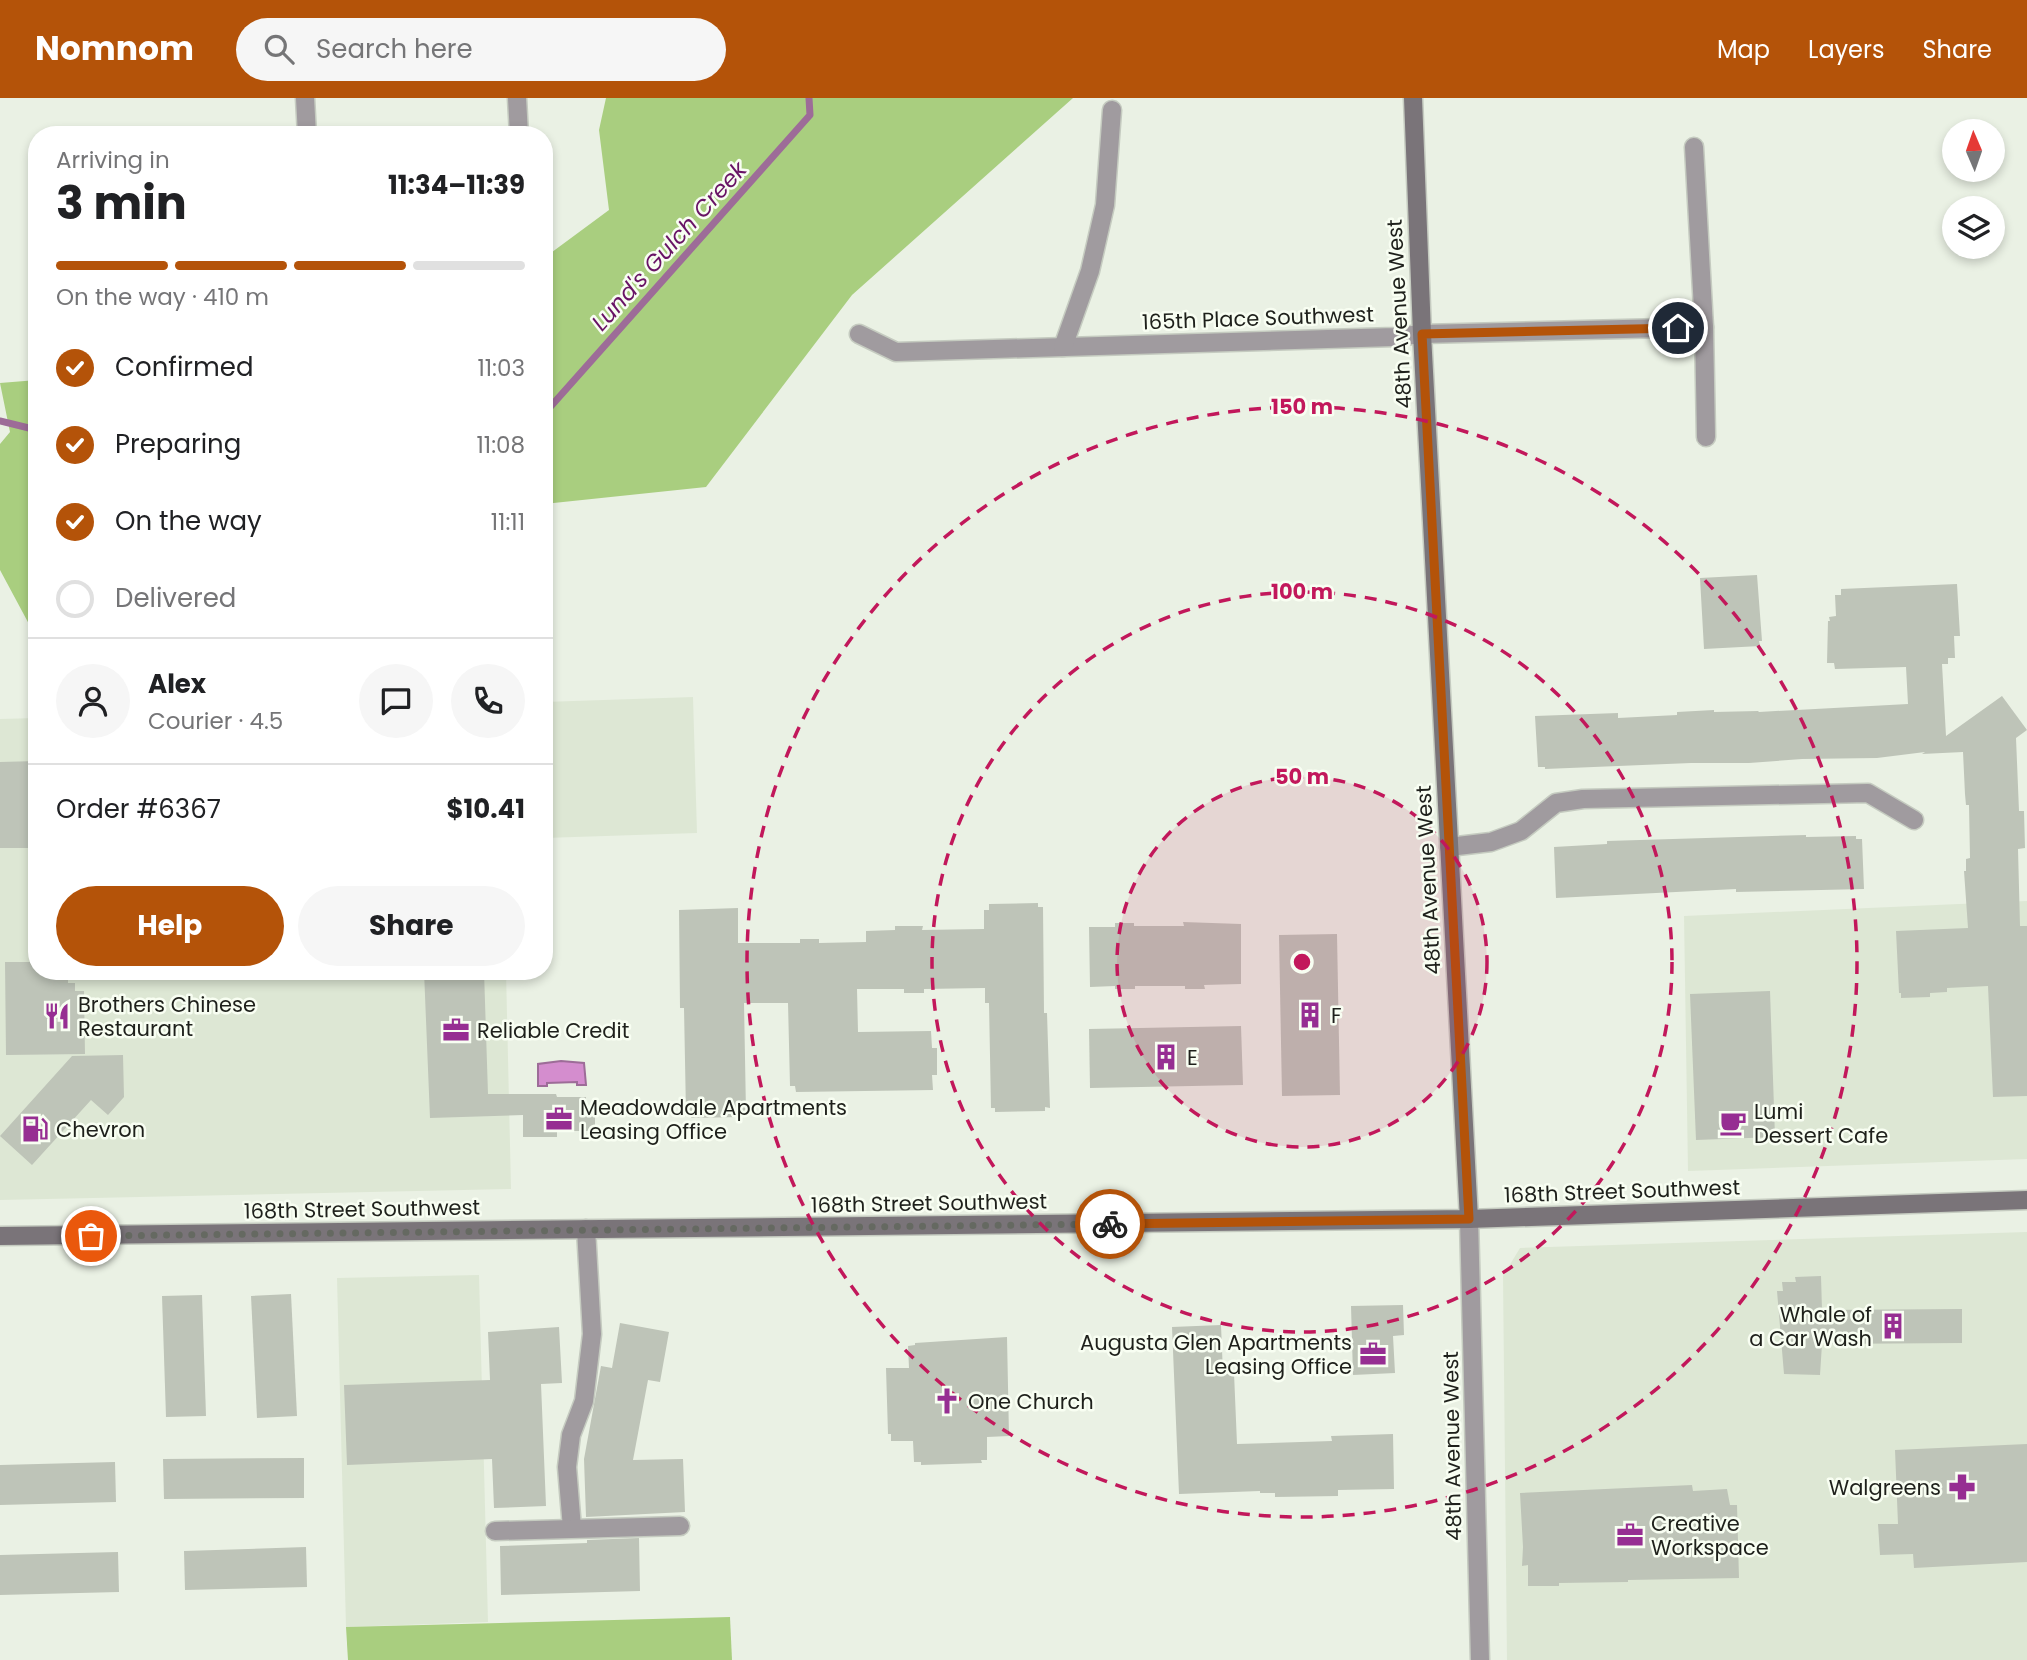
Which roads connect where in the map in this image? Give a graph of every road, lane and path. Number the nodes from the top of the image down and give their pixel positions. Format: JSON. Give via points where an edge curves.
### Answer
{"nodes":[{"id":1,"x":305,"y":98,"type":"edge"},
{"id":2,"x":517,"y":98,"type":"edge"},
{"id":3,"x":1413,"y":98,"type":"edge"},
{"id":4,"x":1112,"y":110,"type":"dead end"},
{"id":5,"x":307,"y":126,"type":"edge"},
{"id":6,"x":519,"y":126,"type":"edge"},
{"id":7,"x":1694,"y":147,"type":"dead end"},
{"id":8,"x":1704,"y":327,"type":"junction"},
{"id":9,"x":859,"y":334,"type":"dead end"},
{"id":10,"x":1422,"y":334,"type":"junction"},
{"id":11,"x":1063,"y":347,"type":"junction"},
{"id":12,"x":1706,"y":437,"type":"dead end"},
{"id":13,"x":1914,"y":820,"type":"dead end"},
{"id":14,"x":1449,"y":847,"type":"junction"},
{"id":15,"x":2027,"y":1200,"type":"edge"},
{"id":16,"x":1469,"y":1219,"type":"junction"},
{"id":17,"x":586,"y":1229,"type":"junction"},
{"id":18,"x":0,"y":1236,"type":"edge"},
{"id":19,"x":680,"y":1526,"type":"dead end"},
{"id":20,"x":572,"y":1528,"type":"junction"},
{"id":21,"x":495,"y":1531,"type":"dead end"},
{"id":22,"x":1480,"y":1660,"type":"edge"}],
"edges":[{"from":1,"to":5,"type":"street"},
{"from":2,"to":6,"type":"street"},
{"from":3,"to":10,"type":"main road","name":"48th Avenue West"},
{"from":4,"to":11,"type":"street","via":[[1105,205],[1090,271]]},
{"from":7,"to":8,"type":"street"},
{"from":8,"to":10,"type":"street","name":"165th Place Southwest"},
{"from":8,"to":12,"type":"street"},
{"from":9,"to":11,"type":"street","name":"165th Place Southwest","via":[[896,352]]},
{"from":10,"to":11,"type":"street","name":"165th Place Southwest"},
{"from":10,"to":14,"type":"main road","name":"48th Avenue West"},
{"from":13,"to":14,"type":"street","via":[[1868,793],[1583,799],[1556,803],[1521,831],[1491,842]]},
{"from":14,"to":16,"type":"main road","name":"48th Avenue West"},
{"from":15,"to":16,"type":"main road","name":"168th Street Southwest"},
{"from":16,"to":17,"type":"main road","name":"168th Street Southwest"},
{"from":16,"to":22,"type":"street","name":"48th Avenue West"},
{"from":17,"to":18,"type":"main road","name":"168th Street Southwest"},
{"from":17,"to":20,"type":"street","via":[[592,1334],[584,1401],[570,1435],[567,1467]]},
{"from":19,"to":20,"type":"street"},
{"from":20,"to":21,"type":"street"}]}
